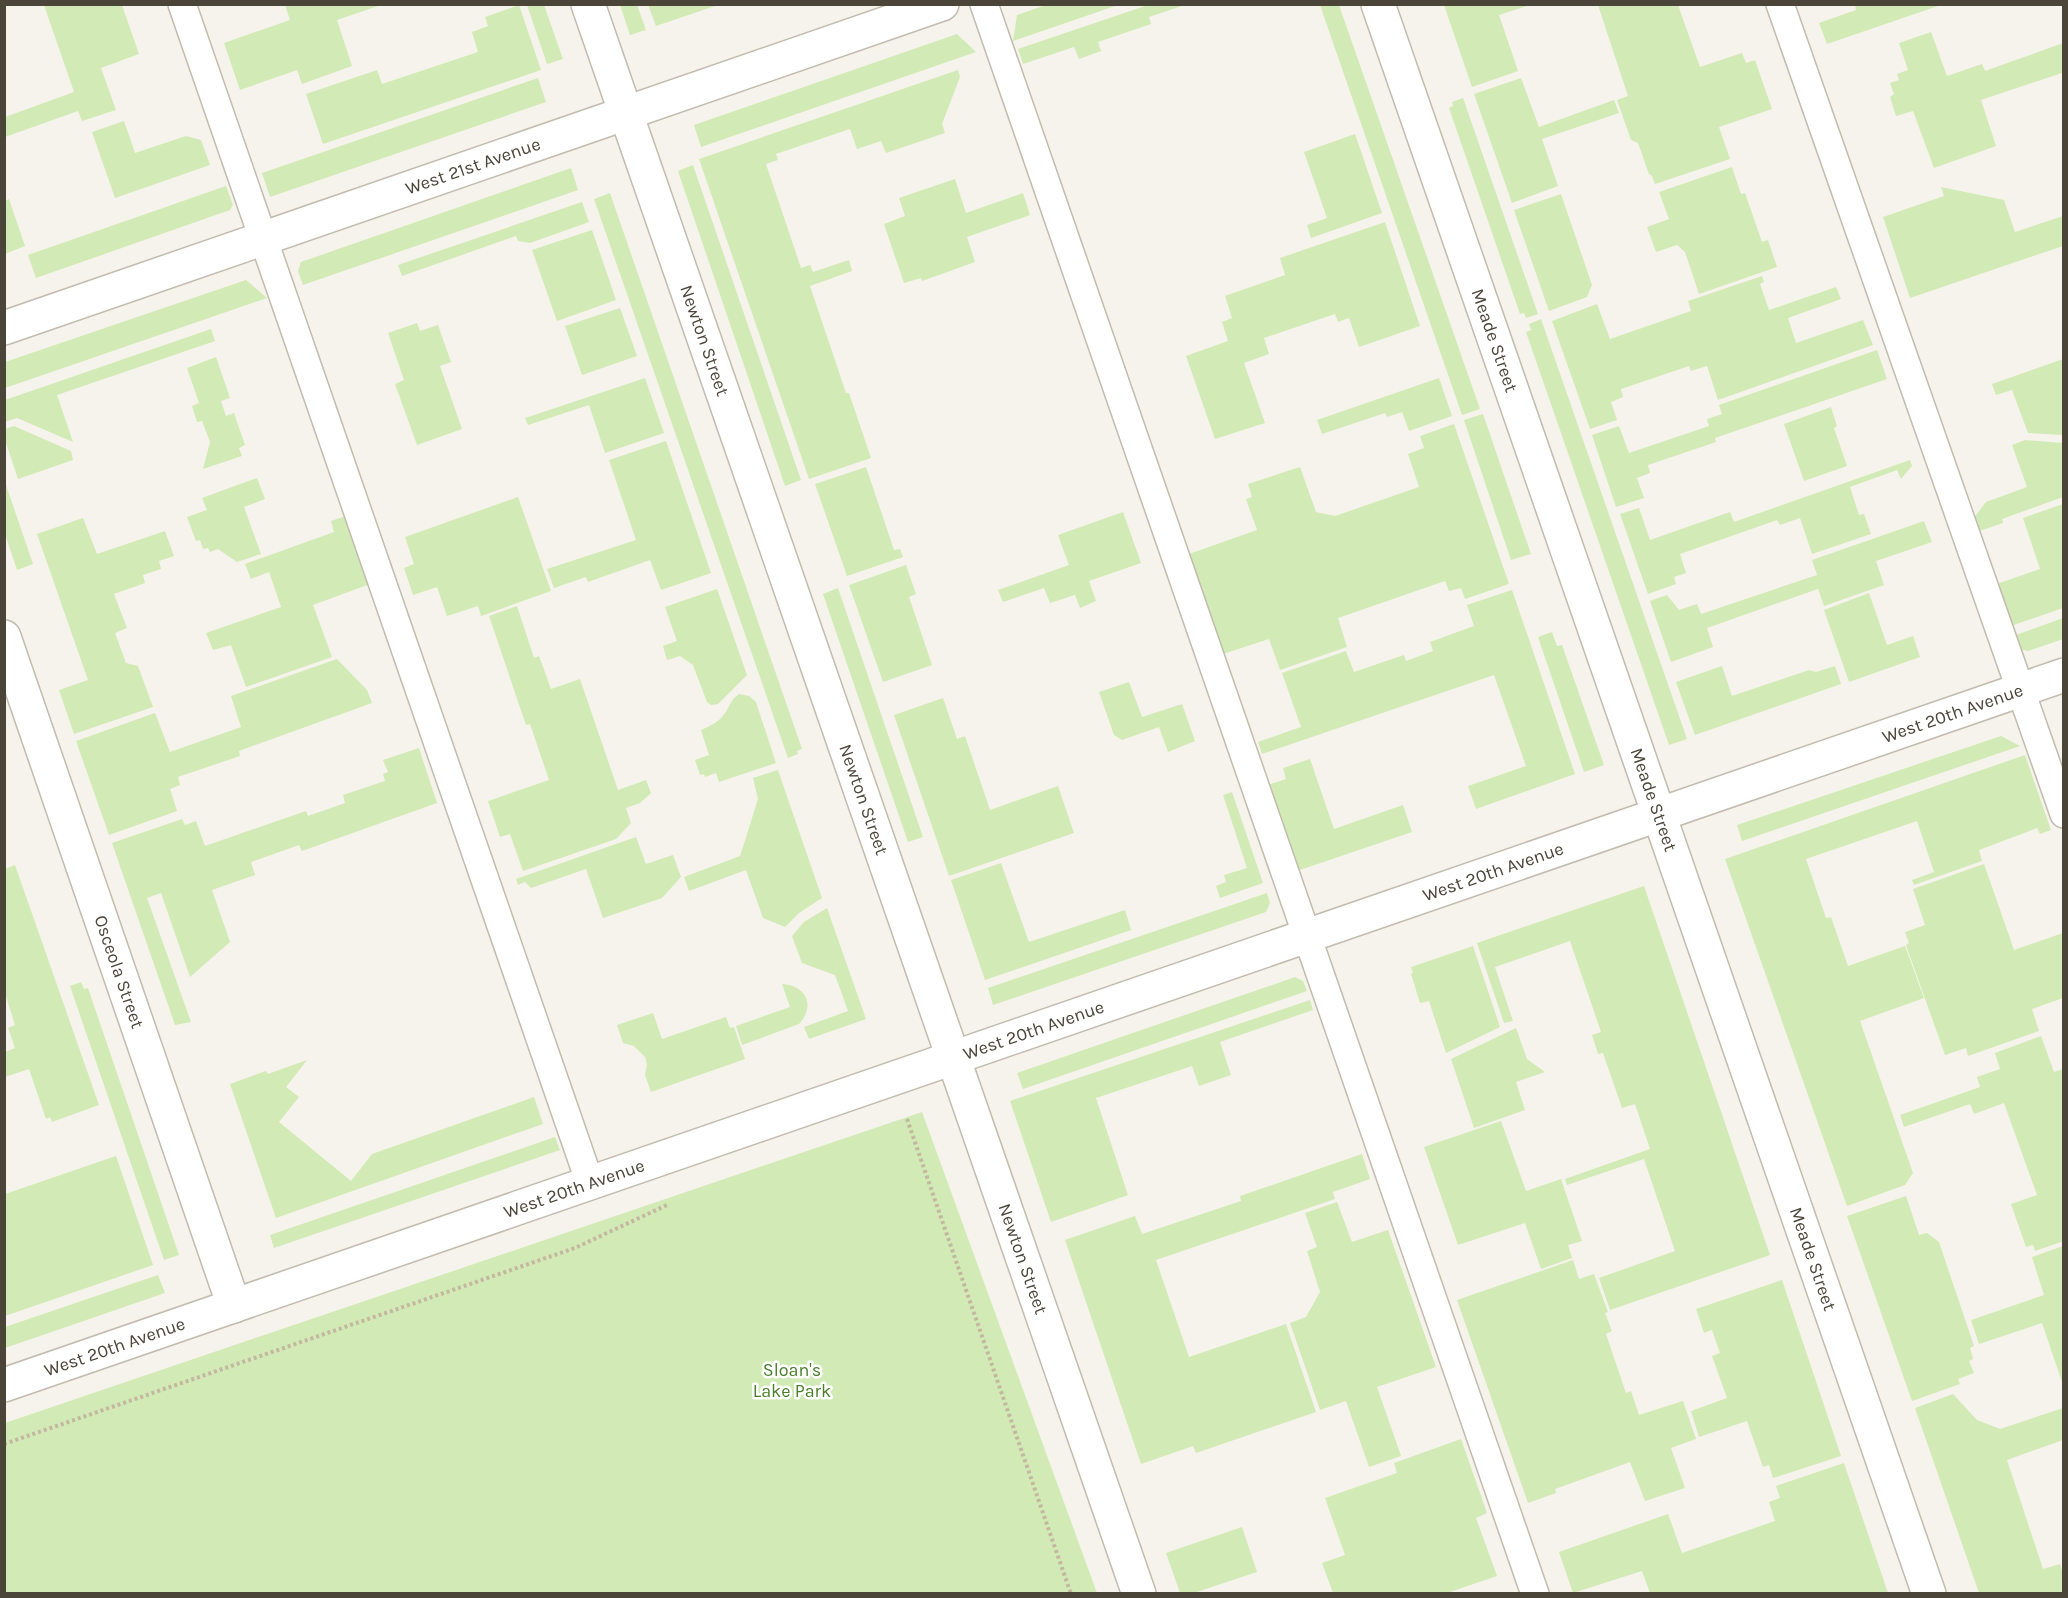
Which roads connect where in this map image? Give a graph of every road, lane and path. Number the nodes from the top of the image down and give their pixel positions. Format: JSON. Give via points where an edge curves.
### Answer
{"nodes":[{"id":1,"x":182,"y":4,"type":"edge"},
{"id":2,"x":588,"y":4,"type":"edge"},
{"id":3,"x":942,"y":4,"type":"edge"},
{"id":4,"x":984,"y":4,"type":"edge"},
{"id":5,"x":1378,"y":4,"type":"edge"},
{"id":6,"x":1780,"y":4,"type":"edge"},
{"id":7,"x":627,"y":113,"type":"junction"},
{"id":8,"x":263,"y":239,"type":"junction"},
{"id":9,"x":4,"y":328,"type":"edge"},
{"id":10,"x":4,"y":637,"type":"edge"},
{"id":11,"x":2064,"y":675,"type":"edge"},
{"id":12,"x":2020,"y":690,"type":"junction"},
{"id":13,"x":1660,"y":814,"type":"junction"},
{"id":14,"x":2064,"y":814,"type":"edge"},
{"id":15,"x":1308,"y":936,"type":"junction"},
{"id":16,"x":953,"y":1058,"type":"junction"},
{"id":17,"x":912,"y":1133,"type":"dead end"},
{"id":18,"x":590,"y":1183,"type":"junction"},
{"id":19,"x":674,"y":1202,"type":"dead end"},
{"id":20,"x":234,"y":1306,"type":"junction"},
{"id":21,"x":4,"y":1385,"type":"edge"},
{"id":22,"x":4,"y":1444,"type":"edge"},
{"id":23,"x":1071,"y":1593,"type":"edge"},
{"id":24,"x":1138,"y":1593,"type":"edge"},
{"id":25,"x":1535,"y":1593,"type":"edge"},
{"id":26,"x":1929,"y":1593,"type":"edge"}],
"edges":[{"from":1,"to":8,"type":"lane"},
{"from":2,"to":7,"type":"street","name":"Newton Street"},
{"from":3,"to":7,"type":"street","name":"West 21st Avenue"},
{"from":4,"to":15,"type":"lane"},
{"from":5,"to":13,"type":"street","name":"Meade Street"},
{"from":6,"to":12,"type":"lane"},
{"from":7,"to":8,"type":"street","name":"West 21st Avenue"},
{"from":7,"to":16,"type":"street","name":"Newton Street"},
{"from":8,"to":9,"type":"street","name":"West 21st Avenue"},
{"from":8,"to":18,"type":"lane"},
{"from":10,"to":20,"type":"street","name":"Osceola Street"},
{"from":11,"to":12,"type":"street","name":"West 20th Avenue"},
{"from":12,"to":13,"type":"street","name":"West 20th Avenue"},
{"from":12,"to":14,"type":"lane"},
{"from":13,"to":15,"type":"street","name":"West 20th Avenue"},
{"from":13,"to":26,"type":"street","name":"Meade Street"},
{"from":15,"to":16,"type":"street","name":"West 20th Avenue"},
{"from":15,"to":25,"type":"lane"},
{"from":16,"to":18,"type":"street","name":"West 20th Avenue"},
{"from":16,"to":24,"type":"street","name":"Newton Street"},
{"from":17,"to":23,"type":"path"},
{"from":18,"to":20,"type":"street","name":"West 20th Avenue"},
{"from":19,"to":22,"type":"path","via":[[575,1248]]},
{"from":20,"to":21,"type":"street","name":"West 20th Avenue"}]}
